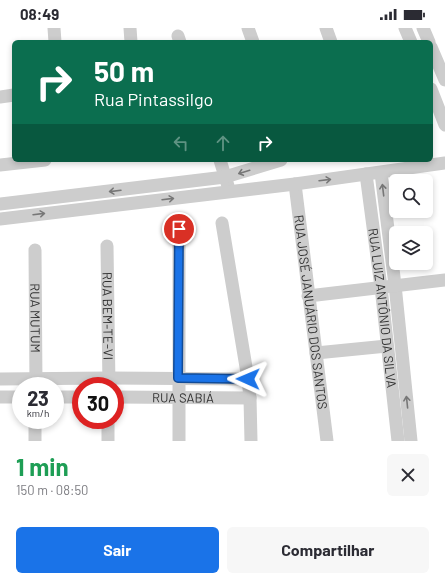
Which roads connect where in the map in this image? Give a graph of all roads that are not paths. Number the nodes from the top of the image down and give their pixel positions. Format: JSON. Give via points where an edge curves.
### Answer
{"nodes":[{"id":1,"x":54,"y":28,"type":"edge"},
{"id":2,"x":130,"y":28,"type":"edge"},
{"id":3,"x":248,"y":28,"type":"edge"},
{"id":4,"x":326,"y":28,"type":"edge"},
{"id":5,"x":405,"y":28,"type":"edge"},
{"id":6,"x":423,"y":28,"type":"edge"},
{"id":7,"x":56,"y":40,"type":"edge"},
{"id":8,"x":131,"y":40,"type":"edge"},
{"id":9,"x":252,"y":40,"type":"edge"},
{"id":10,"x":330,"y":40,"type":"edge"},
{"id":11,"x":410,"y":40,"type":"edge"},
{"id":12,"x":428,"y":40,"type":"edge"},
{"id":13,"x":433,"y":52,"type":"edge"},
{"id":14,"x":445,"y":80,"type":"edge"},
{"id":15,"x":12,"y":95,"type":"edge"},
{"id":16,"x":0,"y":97,"type":"edge"},
{"id":17,"x":433,"y":100,"type":"edge"},
{"id":18,"x":435,"y":111,"type":"edge"},
{"id":19,"x":445,"y":125,"type":"edge"},
{"id":20,"x":27,"y":162,"type":"edge"},
{"id":21,"x":221,"y":162,"type":"edge"},
{"id":22,"x":274,"y":162,"type":"edge"},
{"id":23,"x":445,"y":163,"type":"edge"},
{"id":24,"x":0,"y":165,"type":"edge"},
{"id":25,"x":381,"y":172,"type":"junction"},
{"id":26,"x":366,"y":174,"type":"junction"},
{"id":27,"x":225,"y":177,"type":"junction"},
{"id":28,"x":295,"y":184,"type":"junction"},
{"id":29,"x":230,"y":191,"type":"junction"},
{"id":30,"x":60,"y":198,"type":"junction"},
{"id":31,"x":0,"y":204,"type":"edge"},
{"id":32,"x":62,"y":212,"type":"junction"},
{"id":33,"x":0,"y":219,"type":"edge"},
{"id":34,"x":222,"y":224,"type":"dead end"},
{"id":35,"x":179,"y":229,"type":"dead end"},
{"id":36,"x":107,"y":246,"type":"dead end"},
{"id":37,"x":35,"y":250,"type":"dead end"},
{"id":38,"x":445,"y":280,"type":"edge"},
{"id":39,"x":395,"y":285,"type":"junction"},
{"id":40,"x":381,"y":287,"type":"junction"},
{"id":41,"x":308,"y":296,"type":"junction"},
{"id":42,"x":387,"y":346,"type":"junction"},
{"id":43,"x":316,"y":353,"type":"junction"},
{"id":44,"x":36,"y":377,"type":"edge"},
{"id":45,"x":109,"y":377,"type":"edge"},
{"id":46,"x":178,"y":378,"type":"junction"},
{"id":47,"x":0,"y":379,"type":"edge"},
{"id":48,"x":248,"y":379,"type":"junction"},
{"id":49,"x":12,"y":380,"type":"edge"},
{"id":50,"x":124,"y":381,"type":"edge"},
{"id":51,"x":0,"y":397,"type":"edge"},
{"id":52,"x":12,"y":397,"type":"edge"},
{"id":53,"x":124,"y":397,"type":"edge"},
{"id":54,"x":178,"y":397,"type":"junction"},
{"id":55,"x":250,"y":398,"type":"junction"},
{"id":56,"x":35,"y":429,"type":"edge"},
{"id":57,"x":108,"y":429,"type":"edge"},
{"id":58,"x":35,"y":441,"type":"edge"},
{"id":59,"x":108,"y":441,"type":"edge"},
{"id":60,"x":179,"y":441,"type":"edge"},
{"id":61,"x":251,"y":441,"type":"edge"},
{"id":62,"x":327,"y":441,"type":"edge"},
{"id":63,"x":398,"y":441,"type":"edge"},
{"id":64,"x":411,"y":441,"type":"edge"}],
"edges":[{"from":1,"to":7,"type":"street"},
{"from":2,"to":8,"type":"street"},
{"from":3,"to":9,"type":"street"},
{"from":4,"to":10,"type":"street"},
{"from":5,"to":11,"type":"street"},
{"from":6,"to":12,"type":"street"},
{"from":13,"to":14,"type":"street"},
{"from":15,"to":16,"type":"street"},
{"from":17,"to":18,"type":"street"},
{"from":18,"to":19,"type":"street"},
{"from":20,"to":24,"type":"street"},
{"from":21,"to":27,"type":"street"},
{"from":22,"to":27,"type":"street","one_way":true},
{"from":23,"to":25,"type":"street"},
{"from":25,"to":26,"type":"street"},
{"from":39,"to":25,"type":"street","name":"RUA LUIZ ANTÔNIO DA SILVA","one_way":true},
{"from":28,"to":26,"type":"street","one_way":true},
{"from":26,"to":40,"type":"street","name":"RUA LUIZ ANTÔNIO DA SILVA"},
{"from":27,"to":29,"type":"street"},
{"from":27,"to":30,"type":"street","one_way":true},
{"from":28,"to":29,"type":"street"},
{"from":28,"to":41,"type":"street","name":"RUA JOSÉ JANUÁRIO DOS SANTOS"},
{"from":32,"to":29,"type":"street","one_way":true},
{"from":30,"to":31,"type":"street"},
{"from":30,"to":32,"type":"street"},
{"from":33,"to":32,"type":"street","one_way":true},
{"from":34,"to":48,"type":"street"},
{"from":35,"to":46,"type":"street"},
{"from":36,"to":45,"type":"street","name":"RUA BEM-TE-VI"},
{"from":37,"to":44,"type":"street","name":"RUA MUTUM"},
{"from":38,"to":39,"type":"street"},
{"from":39,"to":40,"type":"street"},
{"from":64,"to":39,"type":"street","name":"RUA LUIZ ANTÔNIO DA SILVA","one_way":true},
{"from":40,"to":41,"type":"street"},
{"from":40,"to":42,"type":"street","name":"RUA LUIZ ANTÔNIO DA SILVA"},
{"from":41,"to":43,"type":"street","name":"RUA JOSÉ JANUÁRIO DOS SANTOS"},
{"from":42,"to":43,"type":"street"},
{"from":42,"to":63,"type":"street","name":"RUA LUIZ ANTÔNIO DA SILVA"},
{"from":43,"to":62,"type":"street","name":"RUA JOSÉ JANUÁRIO DOS SANTOS"},
{"from":46,"to":48,"type":"street","name":"RUA SABIÁ"},
{"from":46,"to":50,"type":"street","name":"RUA SABIÁ"},
{"from":46,"to":54,"type":"street"},
{"from":47,"to":49,"type":"street","name":"RUA SABIÁ"},
{"from":48,"to":55,"type":"street"},
{"from":51,"to":52,"type":"street"},
{"from":53,"to":54,"type":"street","name":"RUA SABIÁ"},
{"from":54,"to":55,"type":"street","name":"RUA SABIÁ"},
{"from":54,"to":60,"type":"street"},
{"from":55,"to":61,"type":"street"},
{"from":56,"to":58,"type":"street"},
{"from":57,"to":59,"type":"street"}]}
